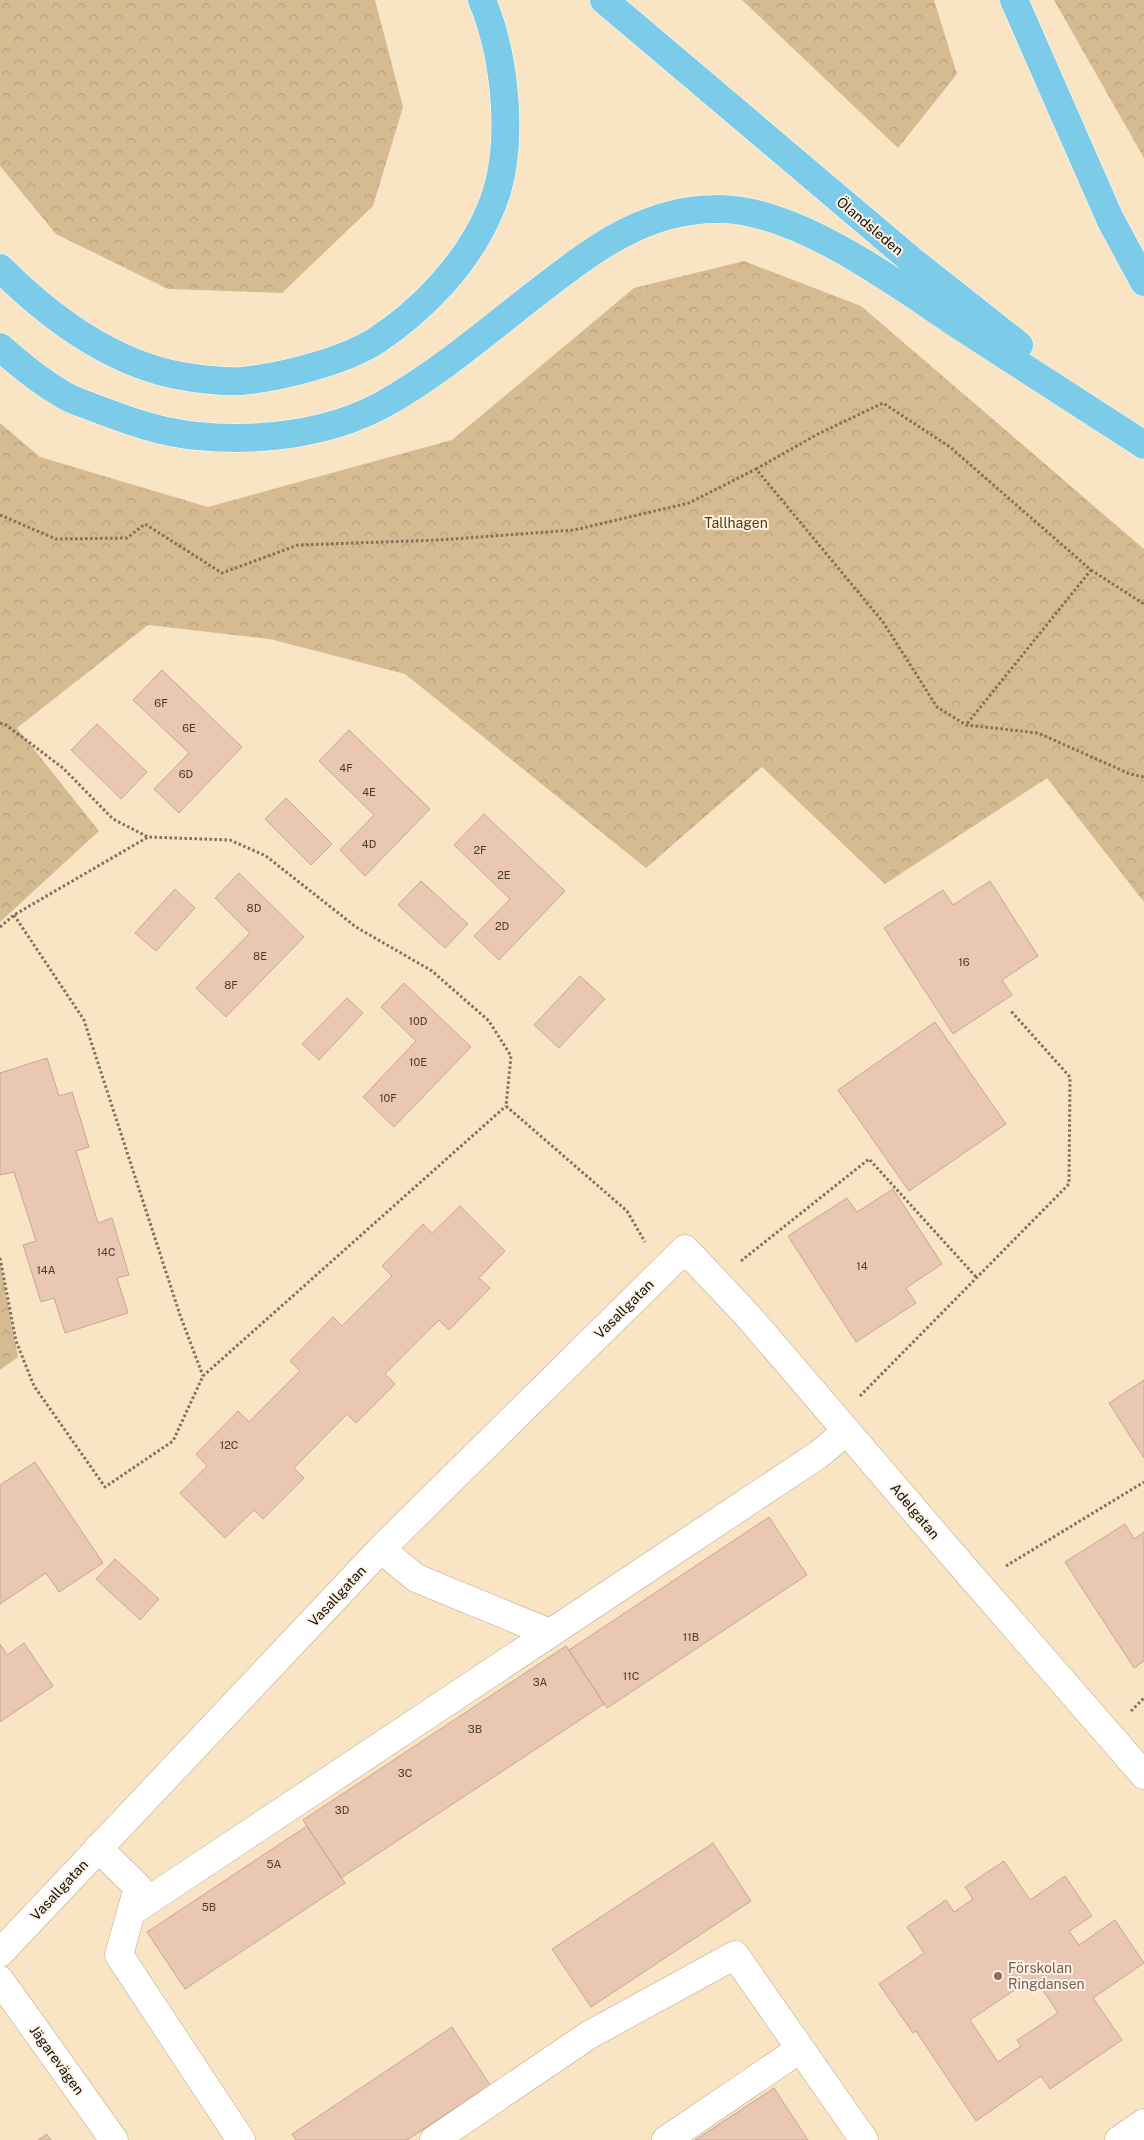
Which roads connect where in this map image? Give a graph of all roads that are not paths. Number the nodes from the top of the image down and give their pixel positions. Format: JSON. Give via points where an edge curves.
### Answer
{"nodes":[{"id":1,"x":482,"y":0,"type":"edge"},
{"id":2,"x":604,"y":0,"type":"edge"},
{"id":3,"x":1014,"y":0,"type":"edge"},
{"id":4,"x":0,"y":268,"type":"edge"},
{"id":5,"x":1144,"y":282,"type":"edge"},
{"id":6,"x":0,"y":347,"type":"edge"},
{"id":7,"x":1144,"y":444,"type":"edge"},
{"id":8,"x":685,"y":1249,"type":"joint"},
{"id":9,"x":847,"y":1431,"type":"junction"},
{"id":10,"x":381,"y":1549,"type":"junction"},
{"id":11,"x":550,"y":1633,"type":"junction"},
{"id":12,"x":1144,"y":1775,"type":"edge"},
{"id":13,"x":98,"y":1848,"type":"junction"},
{"id":14,"x":131,"y":1912,"type":"junction"},
{"id":15,"x":0,"y":1953,"type":"edge"},
{"id":16,"x":0,"y":1980,"type":"edge"},
{"id":17,"x":800,"y":2049,"type":"junction"},
{"id":18,"x":1144,"y":2123,"type":"edge"},
{"id":19,"x":114,"y":2140,"type":"edge"},
{"id":20,"x":241,"y":2140,"type":"edge"},
{"id":21,"x":434,"y":2140,"type":"edge"},
{"id":22,"x":666,"y":2140,"type":"edge"},
{"id":23,"x":864,"y":2140,"type":"edge"},
{"id":24,"x":1119,"y":2140,"type":"edge"}],
"edges":[{"from":1,"to":4,"type":"main road","via":[[501,64],[506,115],[504,159],[491,208],[470,249],[442,283],[413,312],[373,342],[335,360],[273,376],[241,381],[192,378],[148,368],[111,354],[26,295]]},
{"from":2,"to":7,"type":"main road","name":"Ölandsleden","via":[[910,260]]},
{"from":3,"to":5,"type":"main road","via":[[1110,220]]},
{"from":6,"to":7,"type":"main road","via":[[64,396],[121,418],[175,434],[227,439],[280,435],[332,425],[380,406],[426,377],[611,239],[647,221],[679,211],[721,209],[753,212],[808,232],[864,263]]},
{"from":8,"to":9,"type":"street","name":"Adelgatan","via":[[748,1316]]},
{"from":8,"to":10,"type":"street","name":"Vasallgatan"},
{"from":9,"to":11,"type":"street","via":[[818,1455]]},
{"from":9,"to":12,"type":"street","name":"Adelgatan"},
{"from":10,"to":11,"type":"street","via":[[416,1578]]},
{"from":10,"to":13,"type":"street","name":"Vasallgatan"},
{"from":11,"to":14,"type":"street"},
{"from":13,"to":14,"type":"street","via":[[138,1887]]},
{"from":13,"to":15,"type":"street","name":"Vasallgatan"},
{"from":14,"to":20,"type":"street","via":[[119,1955]]},
{"from":16,"to":19,"type":"street","name":"Jägarevägen"},
{"from":17,"to":21,"type":"street","via":[[735,1956],[589,2035]]},
{"from":17,"to":22,"type":"street"},
{"from":17,"to":23,"type":"street"},
{"from":18,"to":24,"type":"street"}]}
